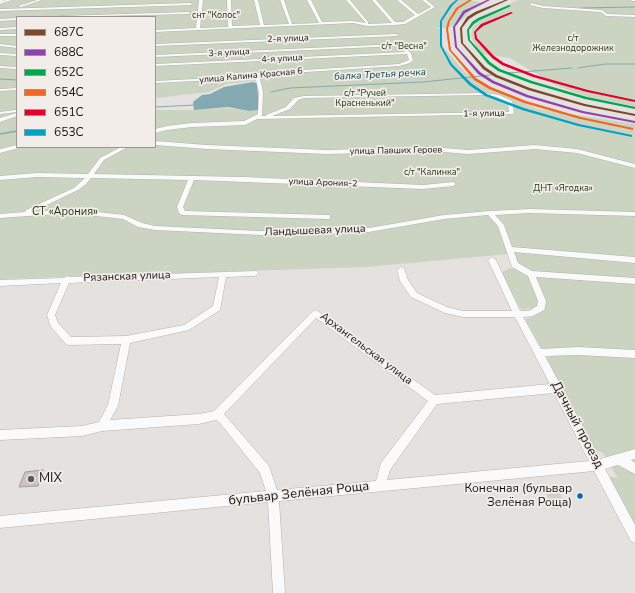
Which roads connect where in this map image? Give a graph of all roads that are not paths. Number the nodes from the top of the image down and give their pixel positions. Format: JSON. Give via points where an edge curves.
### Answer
{"nodes":[{"id":1,"x":10,"y":0,"type":"edge"},
{"id":2,"x":40,"y":0,"type":"edge"},
{"id":3,"x":202,"y":0,"type":"edge"},
{"id":4,"x":229,"y":0,"type":"edge"},
{"id":5,"x":256,"y":0,"type":"edge"},
{"id":6,"x":282,"y":0,"type":"edge"},
{"id":7,"x":309,"y":0,"type":"edge"},
{"id":8,"x":348,"y":0,"type":"edge"},
{"id":9,"x":374,"y":0,"type":"edge"},
{"id":10,"x":398,"y":0,"type":"edge"},
{"id":11,"x":424,"y":0,"type":"edge"},
{"id":12,"x":540,"y":0,"type":"edge"},
{"id":13,"x":632,"y":0,"type":"edge"},
{"id":14,"x":635,"y":0,"type":"edge"},
{"id":15,"x":1,"y":1,"type":"edge"},
{"id":16,"x":191,"y":4,"type":"dead end"},
{"id":17,"x":0,"y":10,"type":"edge"},
{"id":18,"x":9,"y":10,"type":"junction"},
{"id":19,"x":189,"y":13,"type":"dead end"},
{"id":20,"x":417,"y":15,"type":"junction"},
{"id":21,"x":92,"y":16,"type":"edge"},
{"id":22,"x":635,"y":16,"type":"edge"},
{"id":23,"x":16,"y":19,"type":"edge"},
{"id":24,"x":0,"y":20,"type":"edge"},
{"id":25,"x":321,"y":23,"type":"junction"},
{"id":26,"x":367,"y":24,"type":"junction"},
{"id":27,"x":395,"y":24,"type":"junction"},
{"id":28,"x":291,"y":25,"type":"junction"},
{"id":29,"x":262,"y":26,"type":"junction"},
{"id":30,"x":16,"y":28,"type":"edge"},
{"id":31,"x":230,"y":28,"type":"junction"},
{"id":32,"x":0,"y":29,"type":"edge"},
{"id":33,"x":198,"y":29,"type":"junction"},
{"id":34,"x":156,"y":31,"type":"edge"},
{"id":35,"x":0,"y":35,"type":"edge"},
{"id":36,"x":16,"y":35,"type":"edge"},
{"id":37,"x":156,"y":35,"type":"edge"},
{"id":38,"x":397,"y":35,"type":"dead end"},
{"id":39,"x":0,"y":45,"type":"edge"},
{"id":40,"x":156,"y":45,"type":"edge"},
{"id":41,"x":16,"y":47,"type":"edge"},
{"id":42,"x":409,"y":53,"type":"junction"},
{"id":43,"x":0,"y":54,"type":"edge"},
{"id":44,"x":16,"y":55,"type":"edge"},
{"id":45,"x":156,"y":56,"type":"edge"},
{"id":46,"x":156,"y":65,"type":"edge"},
{"id":47,"x":0,"y":67,"type":"edge"},
{"id":48,"x":16,"y":68,"type":"edge"},
{"id":49,"x":257,"y":74,"type":"junction"},
{"id":50,"x":156,"y":82,"type":"edge"},
{"id":51,"x":0,"y":90,"type":"edge"},
{"id":52,"x":16,"y":90,"type":"edge"},
{"id":53,"x":0,"y":113,"type":"edge"},
{"id":54,"x":16,"y":113,"type":"edge"},
{"id":55,"x":16,"y":113,"type":"edge"},
{"id":56,"x":268,"y":116,"type":"junction"},
{"id":57,"x":256,"y":118,"type":"junction"},
{"id":58,"x":0,"y":120,"type":"edge"},
{"id":59,"x":156,"y":131,"type":"edge"},
{"id":60,"x":156,"y":143,"type":"edge"},
{"id":61,"x":16,"y":147,"type":"edge"},
{"id":62,"x":123,"y":148,"type":"edge"},
{"id":63,"x":0,"y":151,"type":"edge"},
{"id":64,"x":635,"y":166,"type":"edge"},
{"id":65,"x":90,"y":176,"type":"junction"},
{"id":66,"x":0,"y":178,"type":"edge"},
{"id":67,"x":192,"y":178,"type":"junction"},
{"id":68,"x":453,"y":184,"type":"dead end"},
{"id":69,"x":490,"y":213,"type":"junction"},
{"id":70,"x":20,"y":214,"type":"junction"},
{"id":71,"x":635,"y":214,"type":"edge"},
{"id":72,"x":0,"y":216,"type":"edge"},
{"id":73,"x":328,"y":217,"type":"dead end"},
{"id":74,"x":509,"y":248,"type":"junction"},
{"id":75,"x":492,"y":260,"type":"dead end"},
{"id":76,"x":635,"y":260,"type":"edge"},
{"id":77,"x":401,"y":270,"type":"dead end"},
{"id":78,"x":254,"y":272,"type":"dead end"},
{"id":79,"x":223,"y":274,"type":"junction"},
{"id":80,"x":531,"y":274,"type":"junction"},
{"id":81,"x":67,"y":279,"type":"junction"},
{"id":82,"x":635,"y":281,"type":"edge"},
{"id":83,"x":0,"y":283,"type":"edge"},
{"id":84,"x":517,"y":313,"type":"junction"},
{"id":85,"x":126,"y":340,"type":"junction"},
{"id":86,"x":538,"y":353,"type":"junction"},
{"id":87,"x":635,"y":354,"type":"edge"},
{"id":88,"x":557,"y":388,"type":"junction"},
{"id":89,"x":434,"y":400,"type":"junction"},
{"id":90,"x":217,"y":415,"type":"junction"},
{"id":91,"x":102,"y":426,"type":"junction"},
{"id":92,"x":0,"y":435,"type":"edge"},
{"id":93,"x":635,"y":454,"type":"edge"},
{"id":94,"x":619,"y":458,"type":"junction"},
{"id":95,"x":598,"y":465,"type":"junction"},
{"id":96,"x":635,"y":469,"type":"edge"},
{"id":97,"x":380,"y":486,"type":"junction"},
{"id":98,"x":273,"y":497,"type":"junction"},
{"id":99,"x":0,"y":522,"type":"edge"},
{"id":100,"x":635,"y":537,"type":"edge"},
{"id":101,"x":279,"y":593,"type":"edge"}],
"edges":[{"from":1,"to":15,"type":"street"},
{"from":2,"to":18,"type":"street"},
{"from":3,"to":33,"type":"street"},
{"from":4,"to":31,"type":"street"},
{"from":5,"to":29,"type":"street"},
{"from":6,"to":28,"type":"street"},
{"from":7,"to":25,"type":"street"},
{"from":8,"to":26,"type":"street"},
{"from":9,"to":27,"type":"street"},
{"from":10,"to":20,"type":"street"},
{"from":11,"to":20,"type":"street","via":[[433,7]]},
{"from":12,"to":22,"type":"street","via":[[531,4],[602,11],[606,15]]},
{"from":13,"to":14,"type":"street"},
{"from":16,"to":18,"type":"street"},
{"from":17,"to":18,"type":"street"},
{"from":19,"to":21,"type":"street"},
{"from":20,"to":27,"type":"street","via":[[406,22]]},
{"from":23,"to":24,"type":"street"},
{"from":25,"to":26,"type":"street"},
{"from":25,"to":28,"type":"street"},
{"from":26,"to":27,"type":"street"},
{"from":26,"to":37,"type":"street"},
{"from":28,"to":29,"type":"street"},
{"from":29,"to":31,"type":"street"},
{"from":30,"to":32,"type":"street"},
{"from":31,"to":33,"type":"street"},
{"from":33,"to":34,"type":"street"},
{"from":35,"to":36,"type":"street"},
{"from":38,"to":40,"type":"street","name":"2-я улица"},
{"from":39,"to":41,"type":"street"},
{"from":42,"to":45,"type":"street","name":"3-я улица","via":[[399,45]]},
{"from":42,"to":46,"type":"street","name":"4-я улица"},
{"from":42,"to":49,"type":"street","name":"улица Калина Красная 6","via":[[411,60],[398,65]]},
{"from":43,"to":44,"type":"street"},
{"from":47,"to":48,"type":"street"},
{"from":49,"to":50,"type":"street","name":"улица Калина Красная 6"},
{"from":49,"to":57,"type":"street","via":[[261,92],[260,115]]},
{"from":51,"to":52,"type":"street"},
{"from":53,"to":54,"type":"street"},
{"from":55,"to":58,"type":"street"},
{"from":56,"to":56,"type":"street","name":"1-я улица","via":[[352,115],[512,113],[510,102],[496,96],[437,94],[304,97],[296,99],[288,108]]},
{"from":56,"to":57,"type":"street","name":"1-я улица"},
{"from":57,"to":59,"type":"street","via":[[246,123],[186,126]]},
{"from":60,"to":64,"type":"street","name":"улица Павших Героев","via":[[327,152],[432,149],[468,152],[535,147],[577,152]]},
{"from":61,"to":63,"type":"street"},
{"from":62,"to":65,"type":"street","via":[[102,159]]},
{"from":65,"to":66,"type":"street","name":"улица Арония-2","via":[[37,175]]},
{"from":65,"to":67,"type":"street","name":"улица Арония-2"},
{"from":65,"to":70,"type":"street","via":[[76,189]]},
{"from":67,"to":68,"type":"street","name":"улица Арония-2","via":[[423,187]]},
{"from":67,"to":73,"type":"street","via":[[180,207],[182,213]]},
{"from":69,"to":70,"type":"street","name":"Ландышевая улица","via":[[444,217],[369,230],[281,234],[155,228],[140,225],[124,217],[70,211]]},
{"from":69,"to":71,"type":"street","name":"Ландышевая улица","via":[[530,211]]},
{"from":69,"to":74,"type":"street","via":[[501,225]]},
{"from":70,"to":72,"type":"street","name":"Ландышевая улица"},
{"from":74,"to":76,"type":"street"},
{"from":74,"to":80,"type":"street","via":[[515,265]]},
{"from":75,"to":84,"type":"street","name":"Дачный проезд"},
{"from":77,"to":84,"type":"street","via":[[404,281],[414,295],[445,310],[463,314]]},
{"from":78,"to":79,"type":"street","name":"Рязанская улица"},
{"from":79,"to":81,"type":"street","name":"Рязанская улица"},
{"from":79,"to":85,"type":"street","via":[[217,308],[211,313],[186,328]]},
{"from":80,"to":82,"type":"street"},
{"from":80,"to":84,"type":"street","via":[[542,301],[541,308],[530,314]]},
{"from":81,"to":83,"type":"street","name":"Рязанская улица"},
{"from":81,"to":85,"type":"street","via":[[51,315],[54,325],[69,341]]},
{"from":84,"to":86,"type":"street","name":"Дачный проезд"},
{"from":85,"to":91,"type":"street","via":[[113,406]]},
{"from":86,"to":87,"type":"street","via":[[578,351]]},
{"from":86,"to":88,"type":"street","name":"Дачный проезд"},
{"from":88,"to":89,"type":"street"},
{"from":88,"to":95,"type":"street","name":"Дачный проезд"},
{"from":89,"to":90,"type":"street","name":"Архангельская улица","via":[[316,313]]},
{"from":89,"to":97,"type":"street","via":[[385,467]]},
{"from":90,"to":91,"type":"street","via":[[199,419]]},
{"from":90,"to":98,"type":"street","via":[[265,470]]},
{"from":91,"to":92,"type":"street","via":[[82,431]]},
{"from":93,"to":94,"type":"street"},
{"from":94,"to":95,"type":"street"},
{"from":94,"to":96,"type":"street"},
{"from":95,"to":97,"type":"street","name":"бульвар Зелёная Роща"},
{"from":95,"to":100,"type":"street","name":"Дачный проезд"},
{"from":97,"to":98,"type":"street","name":"бульвар Зелёная Роща"},
{"from":98,"to":99,"type":"street","name":"бульвар Зелёная Роща"},
{"from":98,"to":101,"type":"street"}]}
